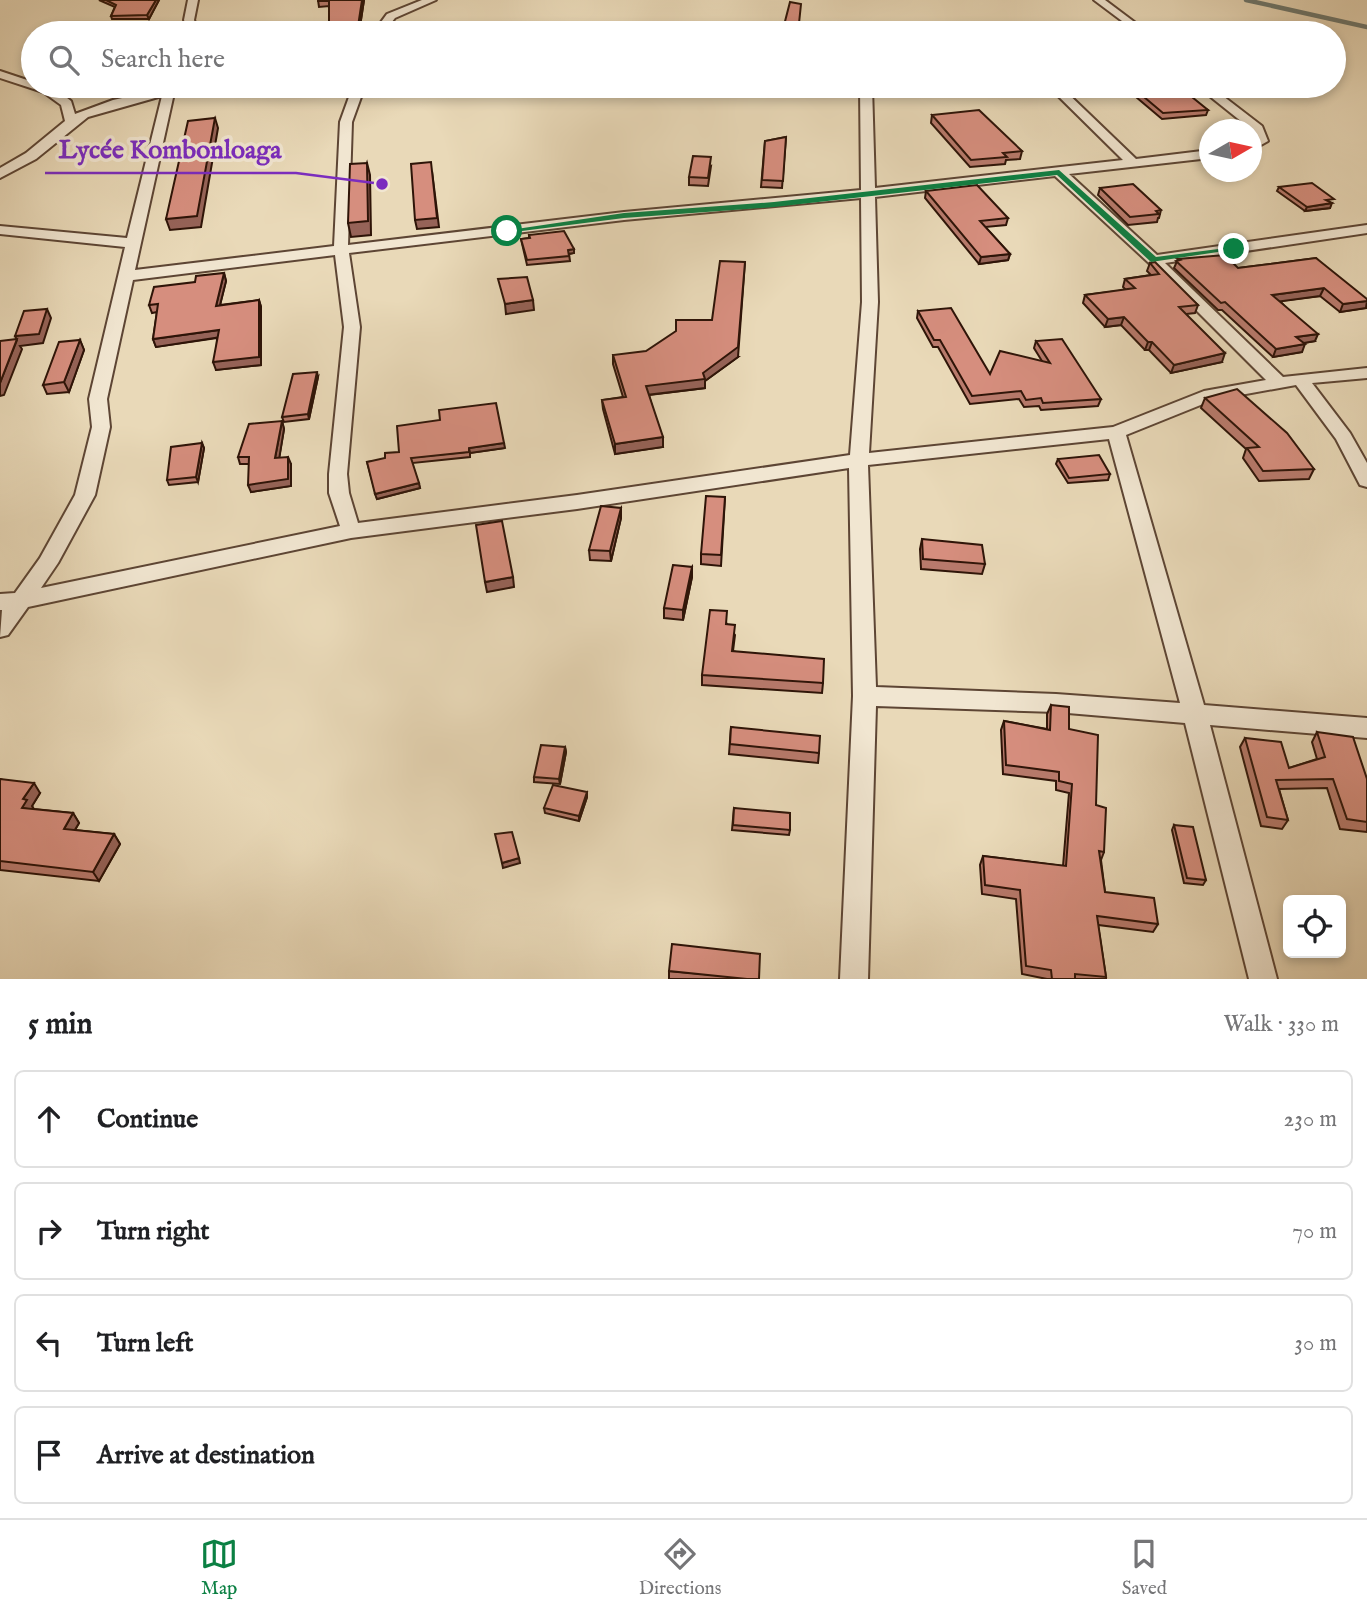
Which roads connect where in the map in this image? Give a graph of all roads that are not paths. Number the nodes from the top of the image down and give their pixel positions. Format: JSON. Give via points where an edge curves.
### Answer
{"nodes":[{"id":1,"x":193,"y":0,"type":"edge"},
{"id":2,"x":430,"y":0,"type":"edge"},
{"id":3,"x":1099,"y":0,"type":"edge"},
{"id":4,"x":189,"y":21,"type":"edge"},
{"id":5,"x":385,"y":21,"type":"edge"},
{"id":6,"x":1128,"y":21,"type":"edge"},
{"id":7,"x":0,"y":74,"type":"edge"},
{"id":8,"x":21,"y":82,"type":"edge"},
{"id":9,"x":59,"y":98,"type":"edge"},
{"id":10,"x":134,"y":98,"type":"edge"},
{"id":11,"x":167,"y":98,"type":"edge"},
{"id":12,"x":354,"y":98,"type":"edge"},
{"id":13,"x":866,"y":98,"type":"edge"},
{"id":14,"x":1066,"y":98,"type":"edge"},
{"id":15,"x":1218,"y":98,"type":"edge"},
{"id":16,"x":1244,"y":119,"type":"edge"},
{"id":17,"x":71,"y":122,"type":"junction"},
{"id":18,"x":1199,"y":155,"type":"edge"},
{"id":19,"x":1133,"y":163,"type":"junction"},
{"id":20,"x":1059,"y":172,"type":"junction"},
{"id":21,"x":0,"y":174,"type":"edge"},
{"id":22,"x":869,"y":194,"type":"junction"},
{"id":23,"x":1367,"y":229,"type":"edge"},
{"id":24,"x":0,"y":230,"type":"edge"},
{"id":25,"x":133,"y":243,"type":"junction"},
{"id":26,"x":341,"y":248,"type":"junction"},
{"id":27,"x":1154,"y":260,"type":"junction"},
{"id":28,"x":124,"y":276,"type":"junction"},
{"id":29,"x":1367,"y":373,"type":"edge"},
{"id":30,"x":1300,"y":379,"type":"junction"},
{"id":31,"x":1278,"y":382,"type":"junction"},
{"id":32,"x":1116,"y":432,"type":"junction"},
{"id":33,"x":860,"y":460,"type":"junction"},
{"id":34,"x":1367,"y":481,"type":"edge"},
{"id":35,"x":351,"y":531,"type":"junction"},
{"id":36,"x":22,"y":600,"type":"junction"},
{"id":37,"x":0,"y":602,"type":"edge"},
{"id":38,"x":0,"y":629,"type":"edge"},
{"id":39,"x":865,"y":696,"type":"junction"},
{"id":40,"x":1195,"y":714,"type":"junction"},
{"id":41,"x":1367,"y":729,"type":"edge"},
{"id":42,"x":854,"y":979,"type":"edge"},
{"id":43,"x":1263,"y":979,"type":"edge"}],
"edges":[{"from":1,"to":4,"type":"street"},
{"from":2,"to":5,"type":"street"},
{"from":3,"to":6,"type":"street"},
{"from":7,"to":8,"type":"street"},
{"from":9,"to":17,"type":"street","via":[[67,104]]},
{"from":10,"to":17,"type":"street"},
{"from":11,"to":25,"type":"street"},
{"from":12,"to":26,"type":"street","via":[[345,122]]},
{"from":13,"to":22,"type":"street"},
{"from":14,"to":19,"type":"street"},
{"from":15,"to":16,"type":"street"},
{"from":17,"to":21,"type":"street","via":[[31,156]]},
{"from":18,"to":19,"type":"street"},
{"from":19,"to":20,"type":"street"},
{"from":20,"to":22,"type":"street"},
{"from":20,"to":27,"type":"street"},
{"from":22,"to":26,"type":"street"},
{"from":22,"to":33,"type":"street","via":[[870,302]]},
{"from":23,"to":27,"type":"street"},
{"from":24,"to":25,"type":"street"},
{"from":25,"to":28,"type":"street"},
{"from":26,"to":28,"type":"street"},
{"from":26,"to":35,"type":"street","via":[[352,327],[338,474]]},
{"from":27,"to":31,"type":"street"},
{"from":28,"to":36,"type":"street","via":[[99,399],[101,426],[85,495]]},
{"from":29,"to":30,"type":"street"},
{"from":30,"to":31,"type":"street"},
{"from":30,"to":34,"type":"street","via":[[1344,437]]},
{"from":31,"to":32,"type":"street","via":[[1194,400]]},
{"from":32,"to":33,"type":"street"},
{"from":32,"to":40,"type":"street"},
{"from":33,"to":35,"type":"street"},
{"from":33,"to":39,"type":"street"},
{"from":35,"to":36,"type":"street"},
{"from":36,"to":37,"type":"street"},
{"from":36,"to":38,"type":"street"},
{"from":39,"to":40,"type":"street"},
{"from":39,"to":42,"type":"street"},
{"from":40,"to":41,"type":"street"},
{"from":40,"to":43,"type":"street"}]}
